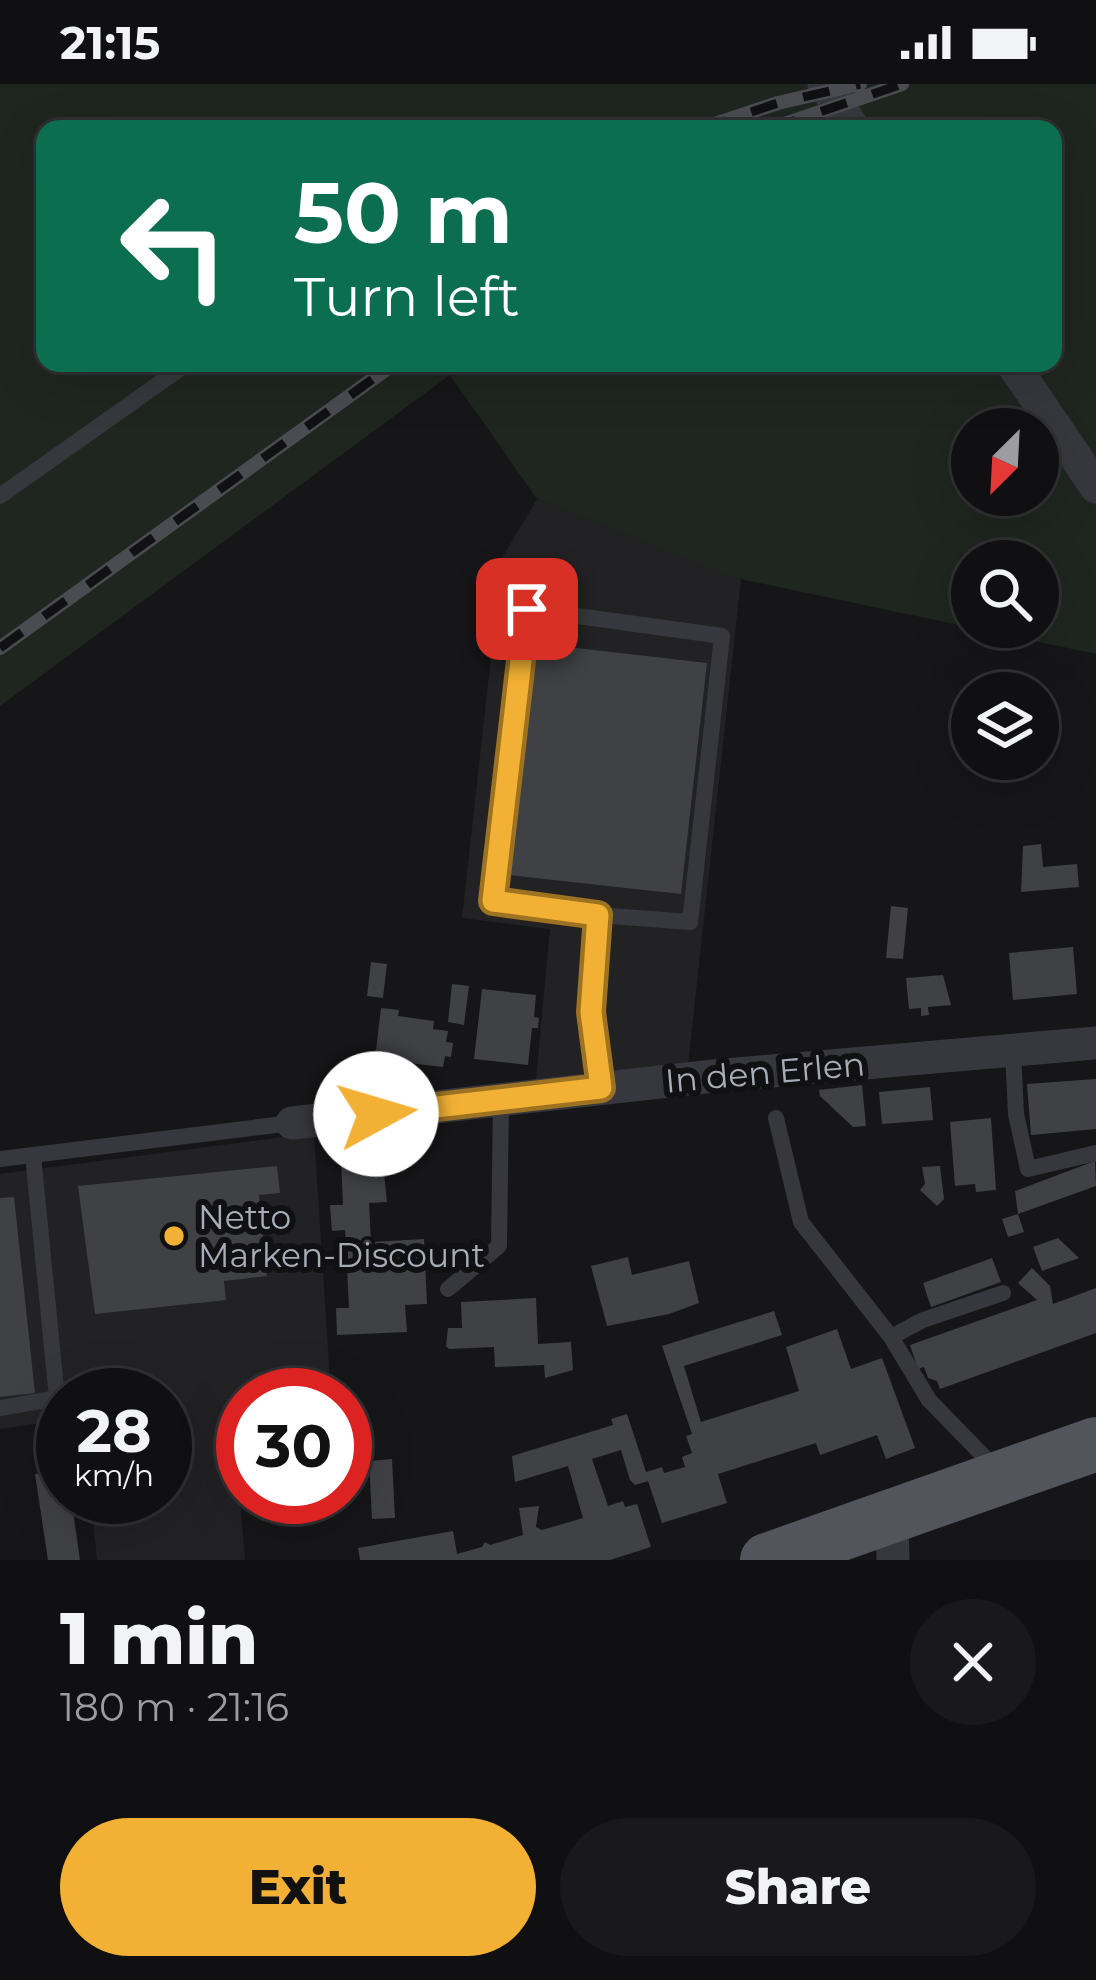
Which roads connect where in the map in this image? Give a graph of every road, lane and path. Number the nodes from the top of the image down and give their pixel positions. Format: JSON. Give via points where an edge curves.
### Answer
{"nodes":[{"id":1,"x":824,"y":84,"type":"edge"},
{"id":2,"x":848,"y":120,"type":"edge"},
{"id":3,"x":175,"y":372,"type":"edge"},
{"id":4,"x":1018,"y":372,"type":"edge"},
{"id":5,"x":1096,"y":487,"type":"edge"},
{"id":6,"x":0,"y":496,"type":"edge"},
{"id":7,"x":598,"y":915,"type":"junction"},
{"id":8,"x":1096,"y":1043,"type":"edge"},
{"id":9,"x":1012,"y":1050,"type":"junction"},
{"id":10,"x":601,"y":1088,"type":"junction"},
{"id":11,"x":501,"y":1100,"type":"junction"},
{"id":12,"x":776,"y":1118,"type":"dead end"},
{"id":13,"x":292,"y":1123,"type":"joint"},
{"id":14,"x":1096,"y":1153,"type":"edge"},
{"id":15,"x":33,"y":1155,"type":"junction"},
{"id":16,"x":0,"y":1160,"type":"edge"},
{"id":17,"x":448,"y":1289,"type":"dead end"},
{"id":18,"x":1003,"y":1293,"type":"dead end"},
{"id":19,"x":891,"y":1337,"type":"junction"},
{"id":20,"x":0,"y":1408,"type":"edge"},
{"id":21,"x":1096,"y":1444,"type":"edge"},
{"id":22,"x":1005,"y":1478,"type":"junction"},
{"id":23,"x":892,"y":1540,"type":"edge"},
{"id":24,"x":767,"y":1560,"type":"edge"}],
"edges":[{"from":1,"to":2,"type":"street"},
{"from":3,"to":6,"type":"lane"},
{"from":4,"to":5,"type":"street"},
{"from":7,"to":7,"type":"lane","via":[[690,922],[722,636],[527,609],[493,901]]},
{"from":7,"to":10,"type":"lane","via":[[591,1012]]},
{"from":8,"to":9,"type":"street","name":"In den Erlen"},
{"from":9,"to":10,"type":"street","name":"In den Erlen"},
{"from":9,"to":14,"type":"lane","via":[[1028,1169]]},
{"from":10,"to":11,"type":"street","name":"In den Erlen"},
{"from":11,"to":13,"type":"street","name":"In den Erlen"},
{"from":11,"to":17,"type":"lane","via":[[499,1246]]},
{"from":12,"to":19,"type":"lane","via":[[801,1222]]},
{"from":13,"to":15,"type":"lane"},
{"from":15,"to":16,"type":"lane"},
{"from":15,"to":20,"type":"lane","via":[[57,1399]]},
{"from":18,"to":19,"type":"lane"},
{"from":19,"to":22,"type":"lane","via":[[929,1400]]},
{"from":21,"to":22,"type":"main road"},
{"from":22,"to":23,"type":"main road"},
{"from":23,"to":24,"type":"main road"}]}
